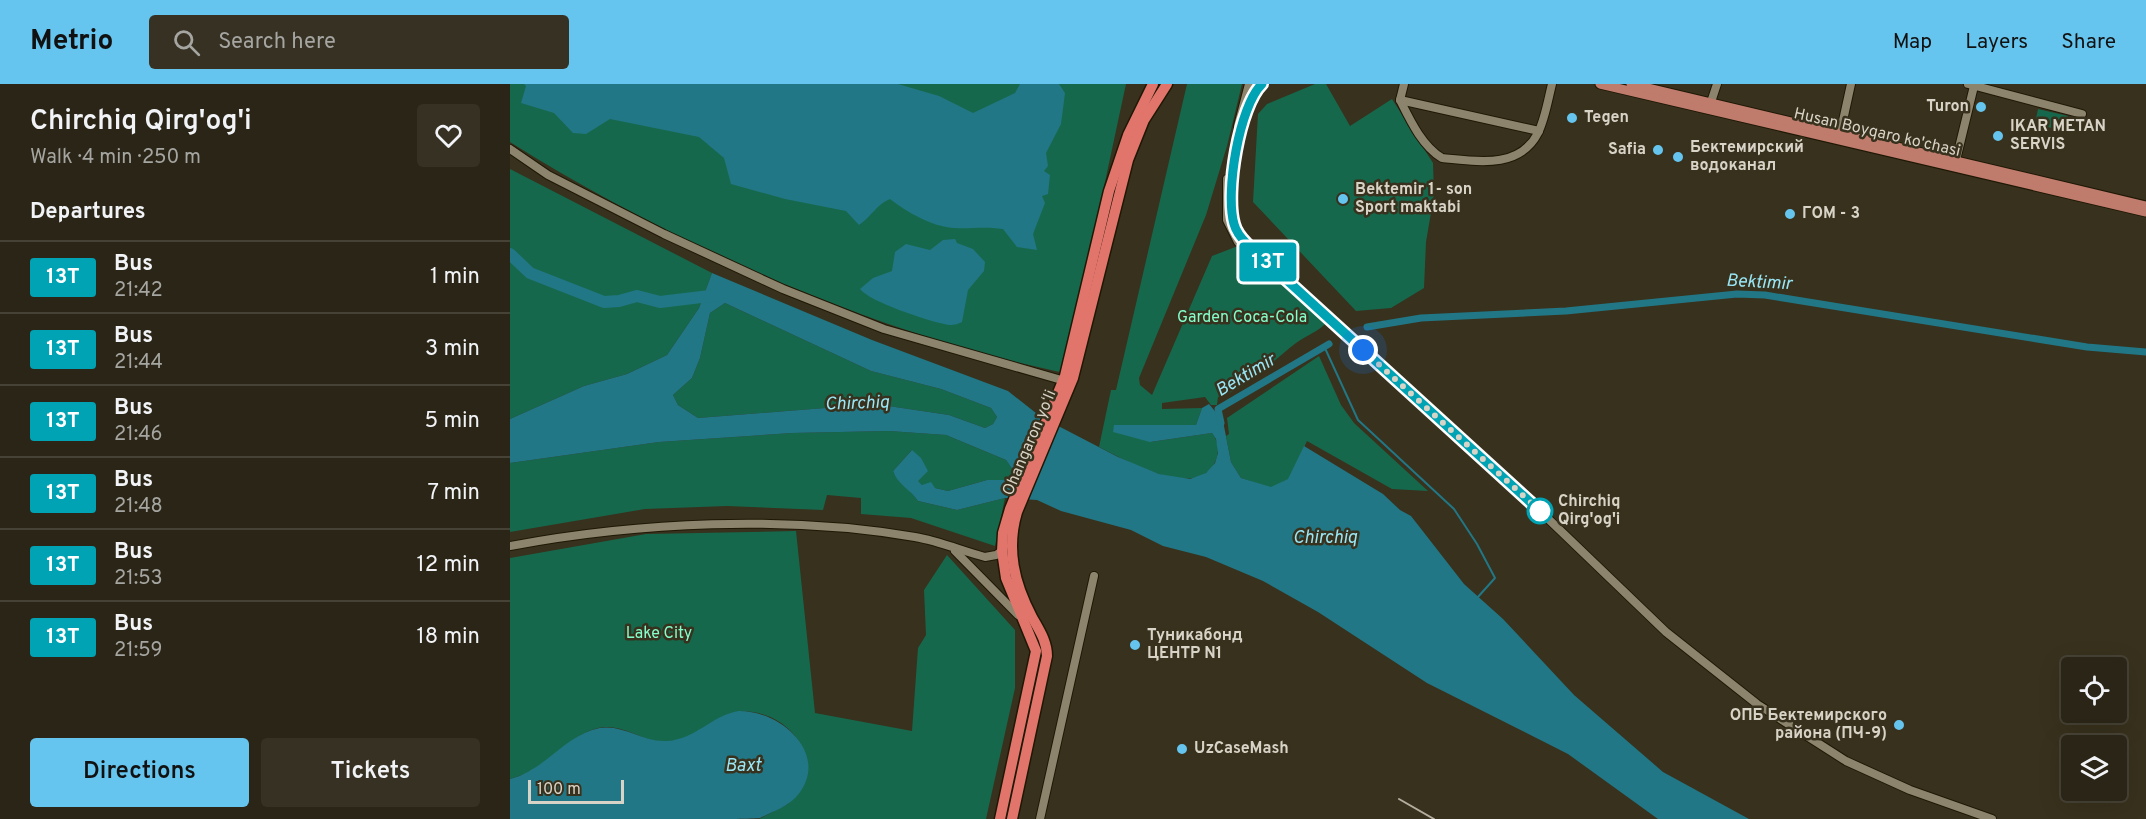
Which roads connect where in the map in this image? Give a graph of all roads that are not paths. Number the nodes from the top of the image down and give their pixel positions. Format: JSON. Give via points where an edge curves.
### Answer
{"nodes":[{"id":1,"x":1153,"y":84,"type":"edge"},
{"id":2,"x":1167,"y":84,"type":"edge"},
{"id":3,"x":1249,"y":84,"type":"edge"},
{"id":4,"x":1262,"y":84,"type":"edge"},
{"id":5,"x":1404,"y":84,"type":"edge"},
{"id":6,"x":1552,"y":84,"type":"edge"},
{"id":7,"x":1600,"y":84,"type":"edge"},
{"id":8,"x":1631,"y":84,"type":"edge"},
{"id":9,"x":1717,"y":84,"type":"edge"},
{"id":10,"x":1851,"y":84,"type":"edge"},
{"id":11,"x":1971,"y":85,"type":"edge"},
{"id":12,"x":1400,"y":100,"type":"junction"},
{"id":13,"x":1709,"y":106,"type":"junction"},
{"id":14,"x":2082,"y":114,"type":"dead end"},
{"id":15,"x":1539,"y":131,"type":"junction"},
{"id":16,"x":1840,"y":137,"type":"junction"},
{"id":17,"x":510,"y":149,"type":"edge"},
{"id":18,"x":1956,"y":160,"type":"junction"},
{"id":19,"x":2066,"y":190,"type":"junction"},
{"id":20,"x":2146,"y":206,"type":"edge"},
{"id":21,"x":2146,"y":212,"type":"edge"},
{"id":22,"x":1295,"y":287,"type":"junction"},
{"id":23,"x":1058,"y":379,"type":"dead end"},
{"id":24,"x":1054,"y":415,"type":"junction"},
{"id":25,"x":1014,"y":511,"type":"junction"},
{"id":26,"x":510,"y":546,"type":"edge"},
{"id":27,"x":954,"y":550,"type":"junction"},
{"id":28,"x":1002,"y":551,"type":"junction"},
{"id":29,"x":1094,"y":576,"type":"dead end"},
{"id":30,"x":1020,"y":616,"type":"junction"},
{"id":31,"x":1000,"y":819,"type":"edge"},
{"id":32,"x":1012,"y":819,"type":"edge"},
{"id":33,"x":1040,"y":819,"type":"edge"},
{"id":34,"x":1992,"y":819,"type":"edge"}],
"edges":[{"from":1,"to":24,"type":"highway","name":"Ohangaron yoʻli","via":[[1119,159]]},
{"from":2,"to":24,"type":"highway","name":"Ohangaron yoʻli","via":[[1144,120],[1128,160],[1083,344]]},
{"from":3,"to":22,"type":"street","via":[[1227,175],[1227,220],[1238,242]]},
{"from":4,"to":22,"type":"street","via":[[1250,103],[1233,164],[1232,216],[1242,238]]},
{"from":5,"to":12,"type":"street"},
{"from":6,"to":15,"type":"street"},
{"from":7,"to":13,"type":"main road","name":"Husan Boyqaro ko'chasi"},
{"from":8,"to":13,"type":"main road","name":"Husan Boyqaro ko'chasi"},
{"from":9,"to":13,"type":"street"},
{"from":10,"to":16,"type":"street"},
{"from":11,"to":14,"type":"street"},
{"from":11,"to":18,"type":"street"},
{"from":12,"to":15,"type":"street"},
{"from":12,"to":15,"type":"street","via":[[1416,129],[1442,158],[1503,161],[1527,148]]},
{"from":13,"to":16,"type":"main road","name":"Husan Boyqaro ko'chasi"},
{"from":16,"to":18,"type":"main road","name":"Husan Boyqaro ko'chasi"},
{"from":16,"to":19,"type":"main road","name":"Husan Boyqaro ko'chasi"},
{"from":17,"to":23,"type":"street","via":[[548,175],[783,290],[884,329]]},
{"from":18,"to":19,"type":"main road","name":"Husan Boyqaro ko'chasi"},
{"from":19,"to":20,"type":"main road","name":"Husan Boyqaro ko'chasi"},
{"from":19,"to":21,"type":"main road","name":"Husan Boyqaro ko'chasi"},
{"from":22,"to":34,"type":"street","via":[[1666,632],[1757,704],[1846,760],[1910,790]]},
{"from":24,"to":25,"type":"highway","name":"Ohangaron yoʻli"},
{"from":25,"to":28,"type":"highway","name":"Ohangaron yoʻli"},
{"from":25,"to":32,"type":"highway","name":"Ohangaron yoʻli","via":[[1011,544],[1015,574],[1047,656]]},
{"from":26,"to":27,"type":"street","via":[[609,531],[745,524],[900,535],[926,539]]},
{"from":27,"to":28,"type":"street","via":[[985,557]]},
{"from":27,"to":30,"type":"street"},
{"from":28,"to":30,"type":"highway","name":"Ohangaron yoʻli","via":[[1006,578]]},
{"from":29,"to":33,"type":"street"},
{"from":30,"to":31,"type":"highway","name":"Ohangaron yoʻli","via":[[1036,657]]}]}
